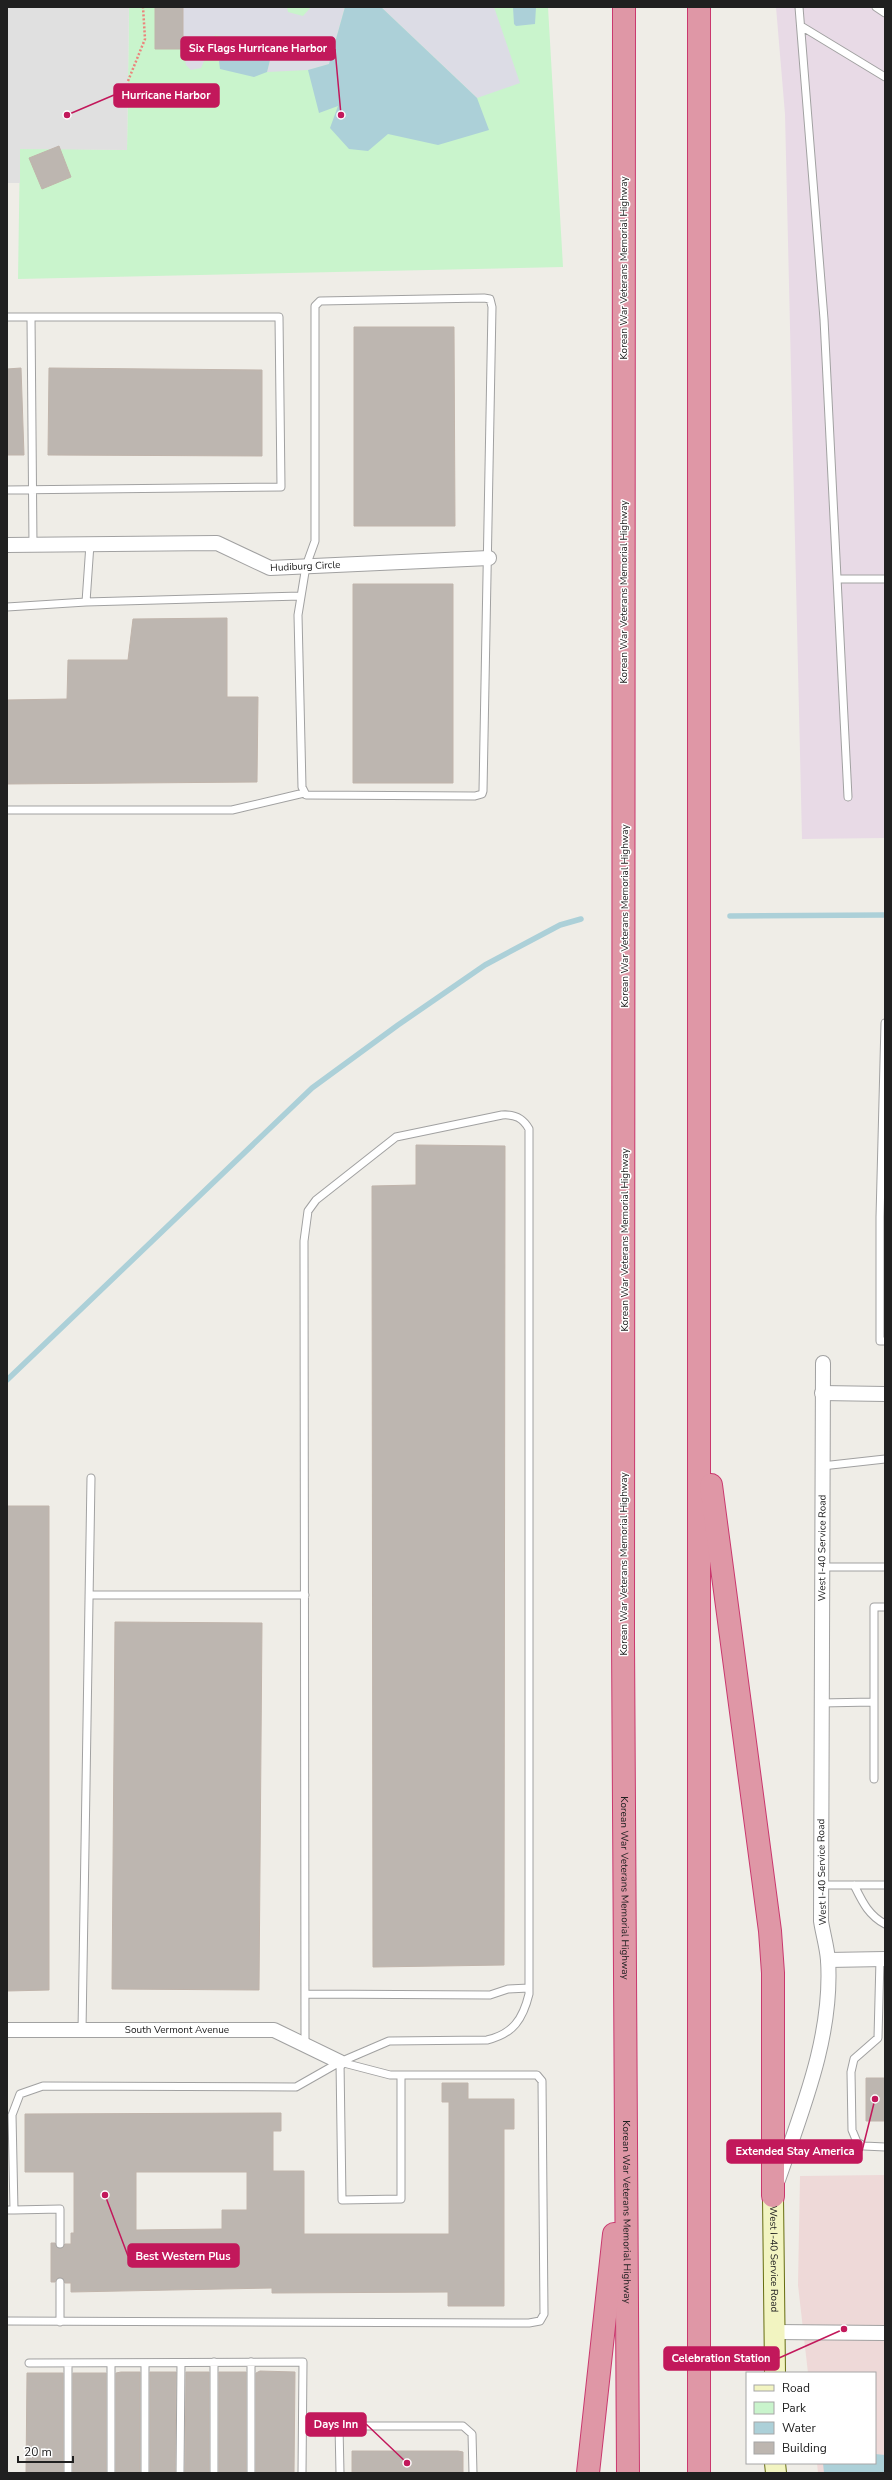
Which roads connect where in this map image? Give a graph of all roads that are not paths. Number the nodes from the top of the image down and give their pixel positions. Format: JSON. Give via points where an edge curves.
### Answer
{"nodes":[{"id":1,"x":624,"y":7,"type":"edge"},
{"id":2,"x":699,"y":7,"type":"edge"},
{"id":3,"x":799,"y":7,"type":"edge"},
{"id":4,"x":876,"y":7,"type":"edge"},
{"id":5,"x":885,"y":13,"type":"edge"},
{"id":6,"x":801,"y":26,"type":"junction"},
{"id":7,"x":885,"y":77,"type":"edge"},
{"id":8,"x":7,"y":317,"type":"edge"},
{"id":9,"x":31,"y":317,"type":"junction"},
{"id":10,"x":32,"y":489,"type":"junction"},
{"id":11,"x":7,"y":490,"type":"edge"},
{"id":12,"x":90,"y":544,"type":"junction"},
{"id":13,"x":7,"y":545,"type":"edge"},
{"id":14,"x":34,"y":545,"type":"junction"},
{"id":15,"x":489,"y":558,"type":"junction"},
{"id":16,"x":306,"y":566,"type":"junction"},
{"id":17,"x":837,"y":579,"type":"junction"},
{"id":18,"x":885,"y":579,"type":"edge"},
{"id":19,"x":301,"y":596,"type":"junction"},
{"id":20,"x":86,"y":602,"type":"junction"},
{"id":21,"x":7,"y":607,"type":"edge"},
{"id":22,"x":304,"y":793,"type":"junction"},
{"id":23,"x":848,"y":797,"type":"dead end"},
{"id":24,"x":7,"y":810,"type":"edge"},
{"id":25,"x":885,"y":1023,"type":"edge"},
{"id":26,"x":883,"y":1145,"type":"edge"},
{"id":27,"x":882,"y":1221,"type":"edge"},
{"id":28,"x":885,"y":1341,"type":"edge"},
{"id":29,"x":823,"y":1363,"type":"dead end"},
{"id":30,"x":822,"y":1393,"type":"junction"},
{"id":31,"x":700,"y":1394,"type":"junction"},
{"id":32,"x":885,"y":1394,"type":"edge"},
{"id":33,"x":885,"y":1459,"type":"edge"},
{"id":34,"x":822,"y":1466,"type":"junction"},
{"id":35,"x":91,"y":1478,"type":"dead end"},
{"id":36,"x":885,"y":1566,"type":"edge"},
{"id":37,"x":822,"y":1567,"type":"junction"},
{"id":38,"x":89,"y":1595,"type":"junction"},
{"id":39,"x":305,"y":1595,"type":"junction"},
{"id":40,"x":885,"y":1607,"type":"edge"},
{"id":41,"x":872,"y":1702,"type":"junction"},
{"id":42,"x":821,"y":1703,"type":"junction"},
{"id":43,"x":874,"y":1779,"type":"dead end"},
{"id":44,"x":821,"y":1885,"type":"junction"},
{"id":45,"x":854,"y":1885,"type":"junction"},
{"id":46,"x":885,"y":1885,"type":"edge"},
{"id":47,"x":885,"y":1924,"type":"edge"},
{"id":48,"x":883,"y":1959,"type":"edge"},
{"id":49,"x":828,"y":1960,"type":"junction"},
{"id":50,"x":529,"y":1988,"type":"junction"},
{"id":51,"x":305,"y":1994,"type":"junction"},
{"id":52,"x":882,"y":2008,"type":"edge"},
{"id":53,"x":7,"y":2030,"type":"edge"},
{"id":54,"x":82,"y":2030,"type":"junction"},
{"id":55,"x":881,"y":2038,"type":"edge"},
{"id":56,"x":305,"y":2044,"type":"junction"},
{"id":57,"x":340,"y":2062,"type":"junction"},
{"id":58,"x":401,"y":2075,"type":"junction"},
{"id":59,"x":625,"y":2135,"type":"junction"},
{"id":60,"x":885,"y":2147,"type":"edge"},
{"id":61,"x":773,"y":2196,"type":"junction"},
{"id":62,"x":11,"y":2210,"type":"edge"},
{"id":63,"x":60,"y":2244,"type":"dead end"},
{"id":64,"x":60,"y":2282,"type":"dead end"},
{"id":65,"x":7,"y":2321,"type":"edge"},
{"id":66,"x":60,"y":2322,"type":"junction"},
{"id":67,"x":775,"y":2332,"type":"junction"},
{"id":68,"x":885,"y":2333,"type":"edge"},
{"id":69,"x":214,"y":2362,"type":"junction"},
{"id":70,"x":251,"y":2362,"type":"junction"},
{"id":71,"x":29,"y":2363,"type":"dead end"},
{"id":72,"x":68,"y":2363,"type":"junction"},
{"id":73,"x":111,"y":2363,"type":"junction"},
{"id":74,"x":145,"y":2363,"type":"junction"},
{"id":75,"x":181,"y":2363,"type":"junction"},
{"id":76,"x":775,"y":2372,"type":"edge"},
{"id":77,"x":68,"y":2473,"type":"edge"},
{"id":78,"x":111,"y":2473,"type":"edge"},
{"id":79,"x":145,"y":2473,"type":"edge"},
{"id":80,"x":180,"y":2473,"type":"edge"},
{"id":81,"x":214,"y":2473,"type":"edge"},
{"id":82,"x":251,"y":2473,"type":"edge"},
{"id":83,"x":302,"y":2473,"type":"edge"},
{"id":84,"x":340,"y":2473,"type":"edge"},
{"id":85,"x":473,"y":2473,"type":"edge"},
{"id":86,"x":588,"y":2473,"type":"edge"},
{"id":87,"x":628,"y":2473,"type":"edge"},
{"id":88,"x":699,"y":2473,"type":"edge"}],
"edges":[{"from":1,"to":59,"type":"highway","name":"Korean War Veterans Memorial Highway"},
{"from":2,"to":31,"type":"highway"},
{"from":3,"to":6,"type":"lane"},
{"from":4,"to":5,"type":"lane"},
{"from":6,"to":7,"type":"lane"},
{"from":6,"to":17,"type":"lane","via":[[824,319]]},
{"from":8,"to":9,"type":"lane"},
{"from":9,"to":10,"type":"lane"},
{"from":9,"to":10,"type":"lane","via":[[279,317],[281,487]]},
{"from":10,"to":11,"type":"lane"},
{"from":10,"to":14,"type":"lane"},
{"from":12,"to":14,"type":"street","name":"Hudiburg Circle"},
{"from":12,"to":16,"type":"street","name":"Hudiburg Circle","via":[[217,542],[270,568]]},
{"from":12,"to":20,"type":"lane"},
{"from":13,"to":14,"type":"street","name":"Hudiburg Circle"},
{"from":15,"to":16,"type":"street","name":"Hudiburg Circle"},
{"from":15,"to":16,"type":"lane","via":[[492,306],[490,300],[484,298],[320,301],[316,303],[315,309],[315,540]]},
{"from":15,"to":22,"type":"lane","via":[[482,794],[310,796]]},
{"from":16,"to":19,"type":"lane"},
{"from":17,"to":18,"type":"lane"},
{"from":17,"to":23,"type":"lane"},
{"from":19,"to":20,"type":"lane"},
{"from":19,"to":22,"type":"lane","via":[[298,618]]},
{"from":20,"to":21,"type":"lane"},
{"from":22,"to":24,"type":"lane","via":[[232,810]]},
{"from":25,"to":26,"type":"lane"},
{"from":26,"to":27,"type":"lane"},
{"from":27,"to":28,"type":"lane","via":[[880,1341]]},
{"from":29,"to":30,"type":"street","name":"West I-40 Service Road"},
{"from":30,"to":32,"type":"street"},
{"from":30,"to":34,"type":"street","name":"West I-40 Service Road"},
{"from":31,"to":61,"type":"highway","via":[[770,1924],[773,1973]]},
{"from":31,"to":88,"type":"highway"},
{"from":33,"to":34,"type":"lane"},
{"from":34,"to":37,"type":"street","name":"West I-40 Service Road"},
{"from":35,"to":38,"type":"lane"},
{"from":36,"to":37,"type":"lane"},
{"from":37,"to":42,"type":"street","name":"West I-40 Service Road"},
{"from":38,"to":39,"type":"lane"},
{"from":38,"to":54,"type":"lane"},
{"from":39,"to":50,"type":"lane","via":[[304,1241],[308,1211],[316,1200],[396,1137],[502,1115],[514,1116],[529,1129]]},
{"from":39,"to":51,"type":"lane"},
{"from":40,"to":41,"type":"lane","via":[[874,1608]]},
{"from":41,"to":42,"type":"lane"},
{"from":41,"to":43,"type":"lane"},
{"from":42,"to":44,"type":"street","name":"West I-40 Service Road"},
{"from":44,"to":45,"type":"lane"},
{"from":44,"to":49,"type":"street","name":"West I-40 Service Road","via":[[821,1921]]},
{"from":45,"to":46,"type":"lane"},
{"from":45,"to":47,"type":"lane","via":[[866,1909],[876,1920]]},
{"from":48,"to":49,"type":"street"},
{"from":48,"to":52,"type":"lane"},
{"from":49,"to":61,"type":"street","name":"West I-40 Service Road","via":[[821,2047]]},
{"from":50,"to":51,"type":"lane","via":[[508,1989],[490,1995]]},
{"from":50,"to":57,"type":"lane","via":[[525,2009],[519,2022],[509,2033],[499,2038],[389,2041]]},
{"from":51,"to":56,"type":"lane"},
{"from":52,"to":55,"type":"lane"},
{"from":53,"to":54,"type":"street","name":"South Vermont Avenue"},
{"from":54,"to":56,"type":"street","name":"South Vermont Avenue","via":[[274,2030]]},
{"from":55,"to":60,"type":"lane","via":[[854,2059],[851,2072],[852,2130],[858,2142],[864,2146]]},
{"from":56,"to":57,"type":"street","name":"South Vermont Avenue"},
{"from":57,"to":58,"type":"lane","via":[[390,2075]]},
{"from":57,"to":58,"type":"lane","via":[[342,2200],[401,2199]]},
{"from":57,"to":62,"type":"lane","via":[[296,2086],[43,2086],[20,2094],[12,2115]]},
{"from":58,"to":66,"type":"lane","via":[[537,2076],[542,2082],[544,2314],[540,2321],[360,2324]]},
{"from":59,"to":86,"type":"highway"},
{"from":59,"to":87,"type":"highway","name":"Korean War Veterans Memorial Highway"},
{"from":61,"to":67,"type":"main road","name":"West I-40 Service Road"},
{"from":62,"to":63,"type":"lane","via":[[60,2209]]},
{"from":64,"to":66,"type":"lane"},
{"from":65,"to":66,"type":"lane"},
{"from":67,"to":68,"type":"street"},
{"from":67,"to":76,"type":"main road","name":"West I-40 Service Road"},
{"from":69,"to":70,"type":"lane"},
{"from":69,"to":75,"type":"lane"},
{"from":69,"to":81,"type":"lane"},
{"from":70,"to":82,"type":"lane"},
{"from":70,"to":83,"type":"lane","via":[[303,2362]]},
{"from":71,"to":72,"type":"lane"},
{"from":72,"to":73,"type":"lane"},
{"from":72,"to":77,"type":"lane"},
{"from":73,"to":74,"type":"lane"},
{"from":73,"to":78,"type":"lane"},
{"from":74,"to":75,"type":"lane"},
{"from":74,"to":79,"type":"lane"},
{"from":75,"to":80,"type":"lane"},
{"from":84,"to":85,"type":"lane","via":[[339,2426],[463,2426],[472,2434]]}]}
